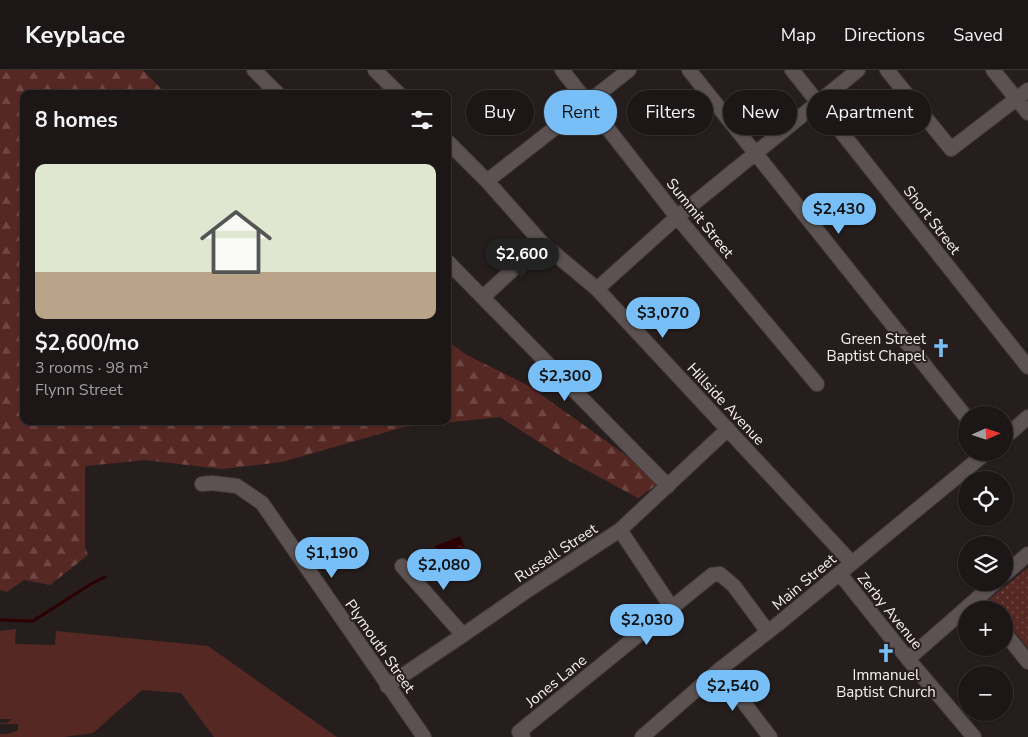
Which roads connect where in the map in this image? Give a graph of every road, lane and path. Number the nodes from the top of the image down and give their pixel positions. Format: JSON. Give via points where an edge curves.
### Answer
{"nodes":[{"id":1,"x":254,"y":70,"type":"edge"},
{"id":2,"x":375,"y":70,"type":"edge"},
{"id":3,"x":562,"y":70,"type":"edge"},
{"id":4,"x":629,"y":70,"type":"edge"},
{"id":5,"x":689,"y":70,"type":"edge"},
{"id":6,"x":792,"y":70,"type":"edge"},
{"id":7,"x":858,"y":70,"type":"edge"},
{"id":8,"x":887,"y":70,"type":"edge"},
{"id":9,"x":993,"y":70,"type":"edge"},
{"id":10,"x":274,"y":90,"type":"edge"},
{"id":11,"x":395,"y":90,"type":"edge"},
{"id":12,"x":578,"y":90,"type":"edge"},
{"id":13,"x":603,"y":90,"type":"edge"},
{"id":14,"x":808,"y":90,"type":"edge"},
{"id":15,"x":833,"y":90,"type":"edge"},
{"id":16,"x":1028,"y":90,"type":"edge"},
{"id":17,"x":1017,"y":99,"type":"junction"},
{"id":18,"x":807,"y":111,"type":"edge"},
{"id":19,"x":1028,"y":113,"type":"edge"},
{"id":20,"x":545,"y":135,"type":"edge"},
{"id":21,"x":613,"y":135,"type":"edge"},
{"id":22,"x":844,"y":135,"type":"edge"},
{"id":23,"x":451,"y":145,"type":"edge"},
{"id":24,"x":756,"y":154,"type":"junction"},
{"id":25,"x":487,"y":181,"type":"junction"},
{"id":26,"x":677,"y":217,"type":"junction"},
{"id":27,"x":542,"y":243,"type":"junction"},
{"id":28,"x":451,"y":265,"type":"edge"},
{"id":29,"x":597,"y":289,"type":"junction"},
{"id":30,"x":483,"y":297,"type":"junction"},
{"id":31,"x":1028,"y":367,"type":"edge"},
{"id":32,"x":817,"y":384,"type":"dead end"},
{"id":33,"x":958,"y":407,"type":"edge"},
{"id":34,"x":1028,"y":417,"type":"edge"},
{"id":35,"x":728,"y":429,"type":"junction"},
{"id":36,"x":1013,"y":430,"type":"edge"},
{"id":37,"x":976,"y":461,"type":"edge"},
{"id":38,"x":202,"y":484,"type":"dead end"},
{"id":39,"x":668,"y":486,"type":"junction"},
{"id":40,"x":620,"y":530,"type":"junction"},
{"id":41,"x":1028,"y":554,"type":"edge"},
{"id":42,"x":852,"y":563,"type":"junction"},
{"id":43,"x":402,"y":566,"type":"dead end"},
{"id":44,"x":1013,"y":567,"type":"edge"},
{"id":45,"x":840,"y":574,"type":"junction"},
{"id":46,"x":986,"y":591,"type":"edge"},
{"id":47,"x":977,"y":599,"type":"joint"},
{"id":48,"x":672,"y":608,"type":"junction"},
{"id":49,"x":768,"y":632,"type":"junction"},
{"id":50,"x":464,"y":635,"type":"junction"},
{"id":51,"x":1013,"y":643,"type":"edge"},
{"id":52,"x":908,"y":659,"type":"junction"},
{"id":53,"x":1028,"y":662,"type":"edge"},
{"id":54,"x":719,"y":670,"type":"junction"},
{"id":55,"x":387,"y":686,"type":"junction"},
{"id":56,"x":521,"y":734,"type":"edge"},
{"id":57,"x":424,"y":737,"type":"edge"},
{"id":58,"x":642,"y":737,"type":"edge"},
{"id":59,"x":770,"y":737,"type":"edge"},
{"id":60,"x":974,"y":737,"type":"edge"}],
"edges":[{"from":1,"to":10,"type":"street"},
{"from":2,"to":11,"type":"street"},
{"from":3,"to":12,"type":"street","name":"Summit Street"},
{"from":4,"to":13,"type":"street"},
{"from":5,"to":24,"type":"street"},
{"from":6,"to":14,"type":"street","name":"Short Street"},
{"from":7,"to":15,"type":"street"},
{"from":8,"to":17,"type":"street","via":[[951,149]]},
{"from":9,"to":17,"type":"street"},
{"from":16,"to":17,"type":"street"},
{"from":17,"to":19,"type":"street"},
{"from":18,"to":24,"type":"street"},
{"from":20,"to":25,"type":"street"},
{"from":21,"to":26,"type":"street","name":"Summit Street"},
{"from":22,"to":31,"type":"street","name":"Short Street"},
{"from":23,"to":25,"type":"street","name":"Hillside Avenue"},
{"from":24,"to":26,"type":"street"},
{"from":24,"to":33,"type":"street"},
{"from":25,"to":27,"type":"street","name":"Hillside Avenue"},
{"from":26,"to":29,"type":"street"},
{"from":26,"to":32,"type":"street","name":"Summit Street"},
{"from":27,"to":29,"type":"street","name":"Hillside Avenue"},
{"from":27,"to":30,"type":"street"},
{"from":28,"to":30,"type":"street"},
{"from":29,"to":35,"type":"street","name":"Hillside Avenue"},
{"from":30,"to":39,"type":"street"},
{"from":34,"to":36,"type":"street"},
{"from":35,"to":39,"type":"street","name":"Russell Street"},
{"from":35,"to":42,"type":"street","name":"Hillside Avenue"},
{"from":37,"to":42,"type":"street","name":"Main Street"},
{"from":38,"to":55,"type":"street","name":"Plymouth Street","via":[[237,486],[262,503]]},
{"from":39,"to":40,"type":"street","name":"Russell Street"},
{"from":40,"to":48,"type":"street"},
{"from":40,"to":50,"type":"street","name":"Russell Street"},
{"from":41,"to":44,"type":"street"},
{"from":42,"to":45,"type":"street","name":"Main Street"},
{"from":43,"to":50,"type":"street"},
{"from":45,"to":49,"type":"street","name":"Main Street"},
{"from":45,"to":52,"type":"street","name":"Zerby Avenue"},
{"from":46,"to":47,"type":"street"},
{"from":47,"to":52,"type":"street"},
{"from":48,"to":49,"type":"street","name":"Jones Lane","via":[[712,575],[720,574],[734,586]]},
{"from":48,"to":56,"type":"street","name":"Jones Lane"},
{"from":49,"to":54,"type":"street","name":"Main Street"},
{"from":50,"to":55,"type":"street","name":"Russell Street"},
{"from":51,"to":53,"type":"street"},
{"from":52,"to":60,"type":"street","name":"Zerby Avenue"},
{"from":54,"to":58,"type":"street","name":"Main Street"},
{"from":54,"to":59,"type":"street"},
{"from":55,"to":57,"type":"street","name":"Plymouth Street"}]}
